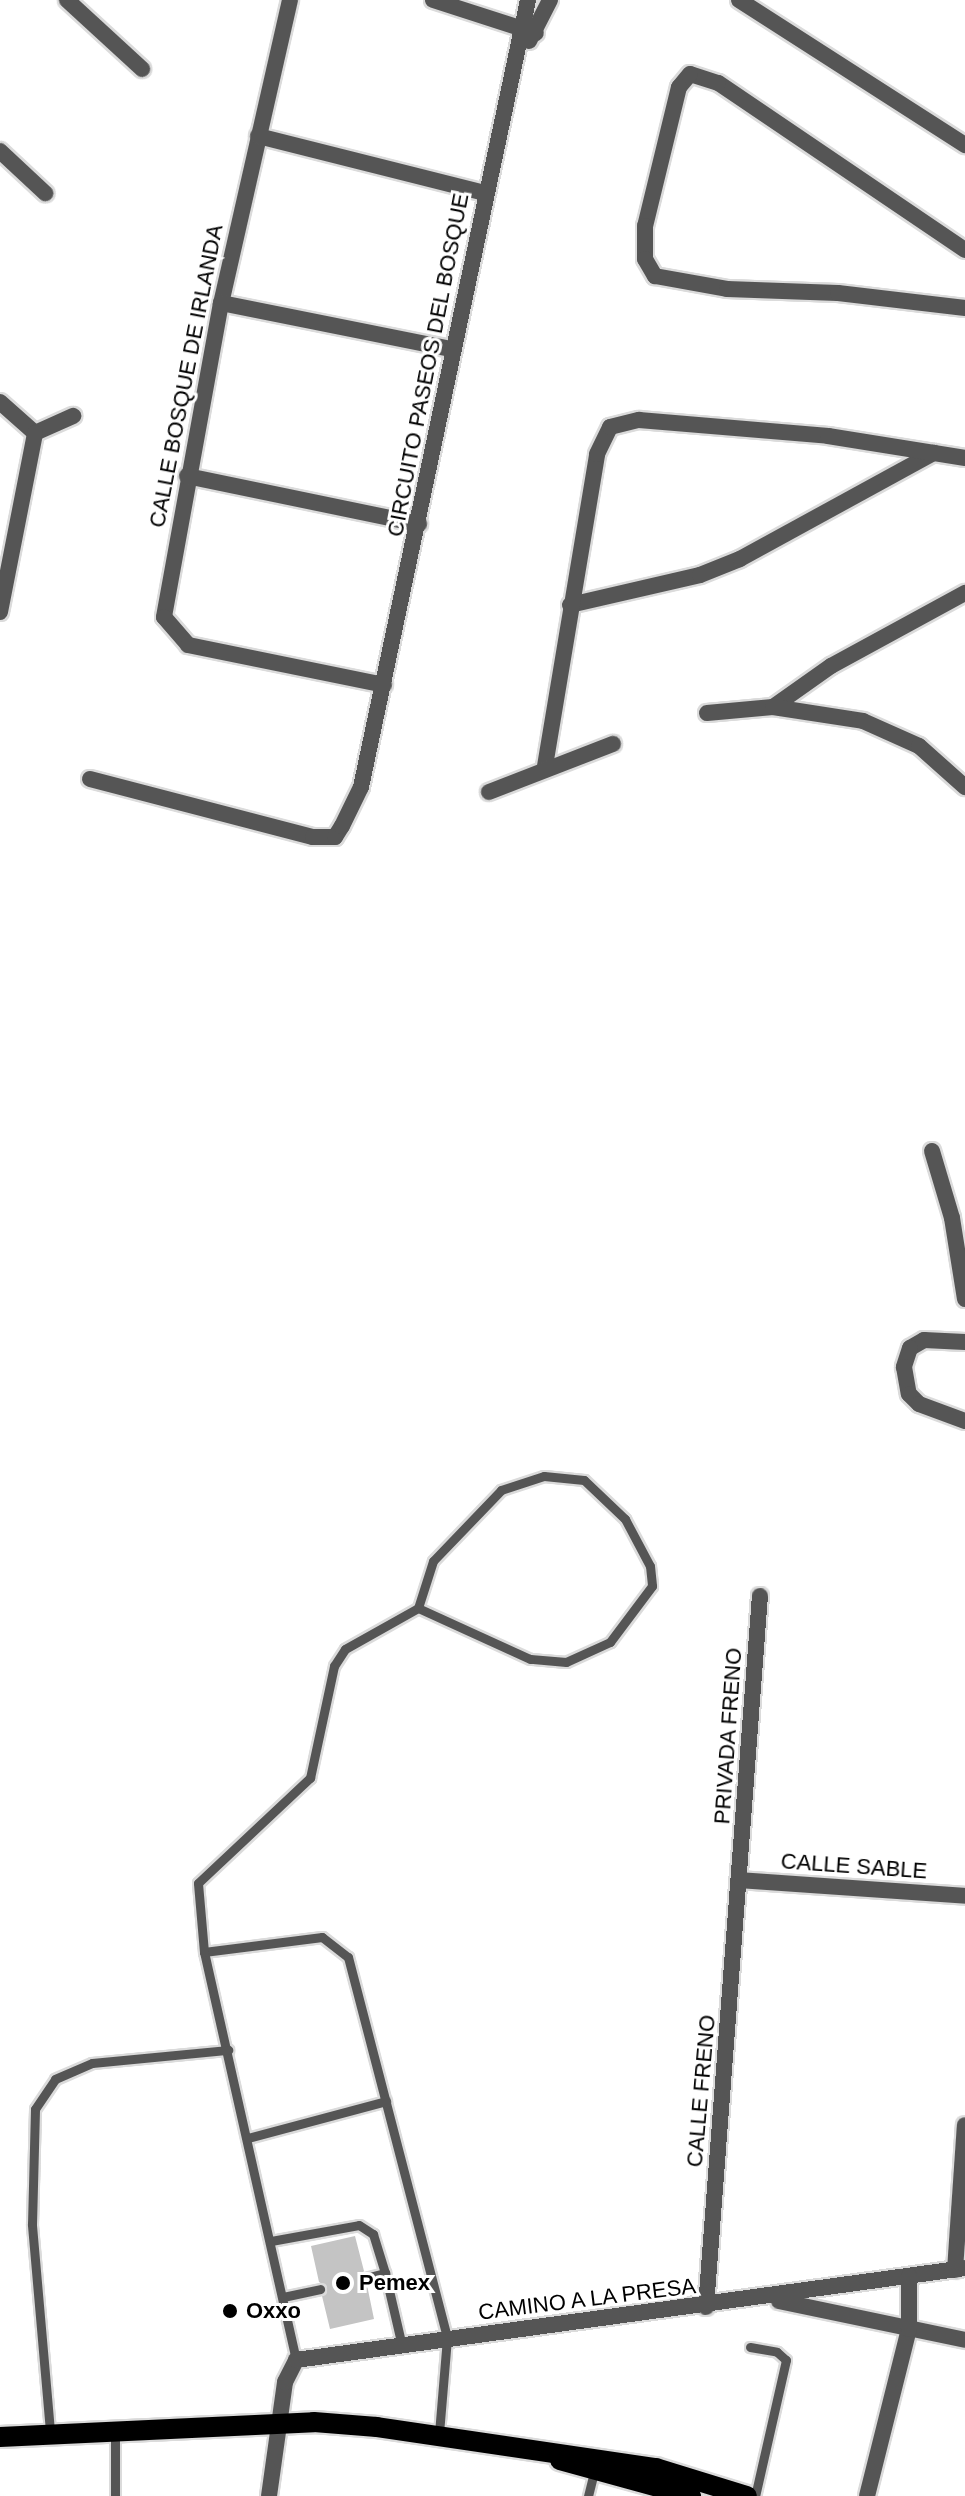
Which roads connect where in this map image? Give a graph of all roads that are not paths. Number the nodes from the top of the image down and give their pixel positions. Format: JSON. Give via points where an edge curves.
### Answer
{"nodes":[{"id":1,"x":67,"y":0,"type":"edge"},
{"id":2,"x":290,"y":0,"type":"edge"},
{"id":3,"x":433,"y":0,"type":"edge"},
{"id":4,"x":528,"y":0,"type":"edge"},
{"id":5,"x":550,"y":0,"type":"edge"},
{"id":6,"x":739,"y":0,"type":"edge"},
{"id":7,"x":528,"y":31,"type":"junction"},
{"id":8,"x":142,"y":69,"type":"dead end"},
{"id":9,"x":258,"y":136,"type":"junction"},
{"id":10,"x":965,"y":145,"type":"edge"},
{"id":11,"x":0,"y":151,"type":"edge"},
{"id":12,"x":45,"y":193,"type":"dead end"},
{"id":13,"x":485,"y":193,"type":"junction"},
{"id":14,"x":965,"y":250,"type":"edge"},
{"id":15,"x":221,"y":303,"type":"junction"},
{"id":16,"x":965,"y":308,"type":"edge"},
{"id":17,"x":452,"y":349,"type":"junction"},
{"id":18,"x":0,"y":402,"type":"edge"},
{"id":19,"x":73,"y":416,"type":"dead end"},
{"id":20,"x":35,"y":433,"type":"junction"},
{"id":21,"x":934,"y":453,"type":"junction"},
{"id":22,"x":965,"y":458,"type":"edge"},
{"id":23,"x":187,"y":476,"type":"junction"},
{"id":24,"x":419,"y":524,"type":"junction"},
{"id":25,"x":965,"y":593,"type":"edge"},
{"id":26,"x":570,"y":605,"type":"junction"},
{"id":27,"x":0,"y":612,"type":"edge"},
{"id":28,"x":384,"y":685,"type":"junction"},
{"id":29,"x":773,"y":707,"type":"junction"},
{"id":30,"x":707,"y":713,"type":"dead end"},
{"id":31,"x":613,"y":744,"type":"dead end"},
{"id":32,"x":545,"y":766,"type":"junction"},
{"id":33,"x":90,"y":779,"type":"dead end"},
{"id":34,"x":965,"y":787,"type":"edge"},
{"id":35,"x":489,"y":792,"type":"dead end"},
{"id":36,"x":932,"y":1151,"type":"dead end"},
{"id":37,"x":965,"y":1299,"type":"edge"},
{"id":38,"x":965,"y":1342,"type":"edge"},
{"id":39,"x":965,"y":1421,"type":"edge"},
{"id":40,"x":760,"y":1596,"type":"dead end"},
{"id":41,"x":418,"y":1608,"type":"junction"},
{"id":42,"x":739,"y":1880,"type":"junction"},
{"id":43,"x":965,"y":1896,"type":"edge"},
{"id":44,"x":204,"y":1952,"type":"junction"},
{"id":45,"x":228,"y":2050,"type":"junction"},
{"id":46,"x":386,"y":2101,"type":"junction"},
{"id":47,"x":965,"y":2125,"type":"edge"},
{"id":48,"x":248,"y":2138,"type":"junction"},
{"id":49,"x":271,"y":2241,"type":"junction"},
{"id":50,"x":960,"y":2269,"type":"edge"},
{"id":51,"x":385,"y":2273,"type":"junction"},
{"id":52,"x":909,"y":2276,"type":"junction"},
{"id":53,"x":365,"y":2278,"type":"dead end"},
{"id":54,"x":320,"y":2289,"type":"dead end"},
{"id":55,"x":283,"y":2297,"type":"junction"},
{"id":56,"x":767,"y":2299,"type":"junction"},
{"id":57,"x":706,"y":2307,"type":"junction"},
{"id":58,"x":909,"y":2329,"type":"junction"},
{"id":59,"x":447,"y":2338,"type":"junction"},
{"id":60,"x":965,"y":2340,"type":"edge"},
{"id":61,"x":401,"y":2342,"type":"junction"},
{"id":62,"x":750,"y":2347,"type":"dead end"},
{"id":63,"x":296,"y":2360,"type":"junction"},
{"id":64,"x":115,"y":2428,"type":"junction"},
{"id":65,"x":50,"y":2431,"type":"junction"},
{"id":66,"x":278,"y":2431,"type":"junction"},
{"id":67,"x":439,"y":2434,"type":"junction"},
{"id":68,"x":0,"y":2437,"type":"edge"},
{"id":69,"x":596,"y":2466,"type":"junction"},
{"id":70,"x":646,"y":2483,"type":"edge"},
{"id":71,"x":115,"y":2496,"type":"edge"},
{"id":72,"x":269,"y":2496,"type":"edge"},
{"id":73,"x":588,"y":2496,"type":"edge"},
{"id":74,"x":691,"y":2496,"type":"edge"},
{"id":75,"x":747,"y":2496,"type":"edge"},
{"id":76,"x":755,"y":2496,"type":"edge"},
{"id":77,"x":867,"y":2496,"type":"edge"}],
"edges":[{"from":1,"to":8,"type":"street"},
{"from":2,"to":9,"type":"street","name":"CALLE BOSQUE DE IRLANDA"},
{"from":3,"to":7,"type":"street"},
{"from":4,"to":7,"type":"street","name":"CIRCUITO PASEOS DEL BOSQUE"},
{"from":5,"to":7,"type":"street","name":"CIRCUITO PASEOS DEL BOSQUE"},
{"from":6,"to":10,"type":"street"},
{"from":7,"to":13,"type":"street","name":"CIRCUITO PASEOS DEL BOSQUE"},
{"from":9,"to":13,"type":"street"},
{"from":9,"to":15,"type":"street","name":"CALLE BOSQUE DE IRLANDA"},
{"from":11,"to":12,"type":"street"},
{"from":13,"to":17,"type":"street","name":"CIRCUITO PASEOS DEL BOSQUE"},
{"from":14,"to":16,"type":"street","via":[[718,83],[690,74],[679,87],[644,236],[645,259],[655,276],[737,291],[838,293]]},
{"from":15,"to":17,"type":"street"},
{"from":15,"to":23,"type":"street","name":"CALLE BOSQUE DE IRLANDA"},
{"from":17,"to":24,"type":"street","name":"CIRCUITO PASEOS DEL BOSQUE"},
{"from":18,"to":20,"type":"street"},
{"from":19,"to":20,"type":"street"},
{"from":20,"to":27,"type":"street"},
{"from":21,"to":22,"type":"street"},
{"from":21,"to":26,"type":"street","via":[[740,559],[700,575]]},
{"from":21,"to":26,"type":"street","via":[[851,438],[624,421],[603,436],[597,454]]},
{"from":23,"to":24,"type":"street"},
{"from":23,"to":28,"type":"street","name":"CALLE BOSQUE DE IRLANDA","via":[[164,601],[167,626],[188,645]]},
{"from":24,"to":28,"type":"street","name":"CIRCUITO PASEOS DEL BOSQUE"},
{"from":25,"to":29,"type":"street","via":[[831,666]]},
{"from":26,"to":32,"type":"street"},
{"from":28,"to":33,"type":"street","name":"CIRCUITO PASEOS DEL BOSQUE","via":[[361,787],[335,837],[313,837]]},
{"from":29,"to":30,"type":"street"},
{"from":29,"to":34,"type":"street","via":[[863,721],[919,746]]},
{"from":31,"to":32,"type":"street"},
{"from":32,"to":35,"type":"street"},
{"from":36,"to":37,"type":"street","via":[[952,1218]]},
{"from":38,"to":39,"type":"street","via":[[924,1340],[910,1348],[904,1367],[909,1394],[919,1404]]},
{"from":40,"to":42,"type":"street","name":"PRIVADA FRENO"},
{"from":41,"to":41,"type":"lane","via":[[433,1561],[501,1490],[544,1476],[584,1480],[599,1489],[637,1536],[650,1566],[652,1586],[610,1642],[566,1662],[530,1659]]},
{"from":41,"to":44,"type":"lane","via":[[345,1649],[334,1666],[310,1778],[211,1865],[198,1883]]},
{"from":42,"to":43,"type":"street","name":"CALLE SABLE"},
{"from":42,"to":57,"type":"street","name":"CALLE FRENO"},
{"from":44,"to":45,"type":"lane"},
{"from":44,"to":46,"type":"lane","via":[[322,1937],[342,1948],[355,1972]]},
{"from":45,"to":48,"type":"lane"},
{"from":45,"to":65,"type":"lane","via":[[92,2063],[55,2079],[35,2109],[32,2224]]},
{"from":46,"to":48,"type":"lane"},
{"from":46,"to":59,"type":"lane"},
{"from":47,"to":50,"type":"street"},
{"from":48,"to":49,"type":"lane"},
{"from":49,"to":51,"type":"lane","via":[[359,2225],[373,2234]]},
{"from":49,"to":55,"type":"lane"},
{"from":50,"to":52,"type":"street","name":"CAMINO A LA PRESA"},
{"from":51,"to":53,"type":"lane"},
{"from":51,"to":61,"type":"lane"},
{"from":52,"to":56,"type":"street","name":"CAMINO A LA PRESA"},
{"from":52,"to":58,"type":"street"},
{"from":54,"to":55,"type":"lane"},
{"from":55,"to":63,"type":"lane"},
{"from":56,"to":57,"type":"street","name":"CAMINO A LA PRESA"},
{"from":56,"to":58,"type":"street"},
{"from":57,"to":59,"type":"street","name":"CAMINO A LA PRESA"},
{"from":58,"to":60,"type":"street"},
{"from":58,"to":77,"type":"street"},
{"from":59,"to":61,"type":"street","name":"CAMINO A LA PRESA"},
{"from":59,"to":67,"type":"lane"},
{"from":61,"to":63,"type":"street","name":"CAMINO A LA PRESA"},
{"from":62,"to":76,"type":"lane","via":[[786,2360]]},
{"from":63,"to":66,"type":"street"},
{"from":64,"to":65,"type":"main road"},
{"from":64,"to":66,"type":"main road"},
{"from":64,"to":71,"type":"lane"},
{"from":65,"to":68,"type":"main road"},
{"from":66,"to":67,"type":"main road"},
{"from":66,"to":72,"type":"street"},
{"from":67,"to":69,"type":"main road"},
{"from":69,"to":70,"type":"main road"},
{"from":69,"to":73,"type":"lane"},
{"from":70,"to":74,"type":"main road"},
{"from":70,"to":75,"type":"main road","via":[[719,2482]]}]}
